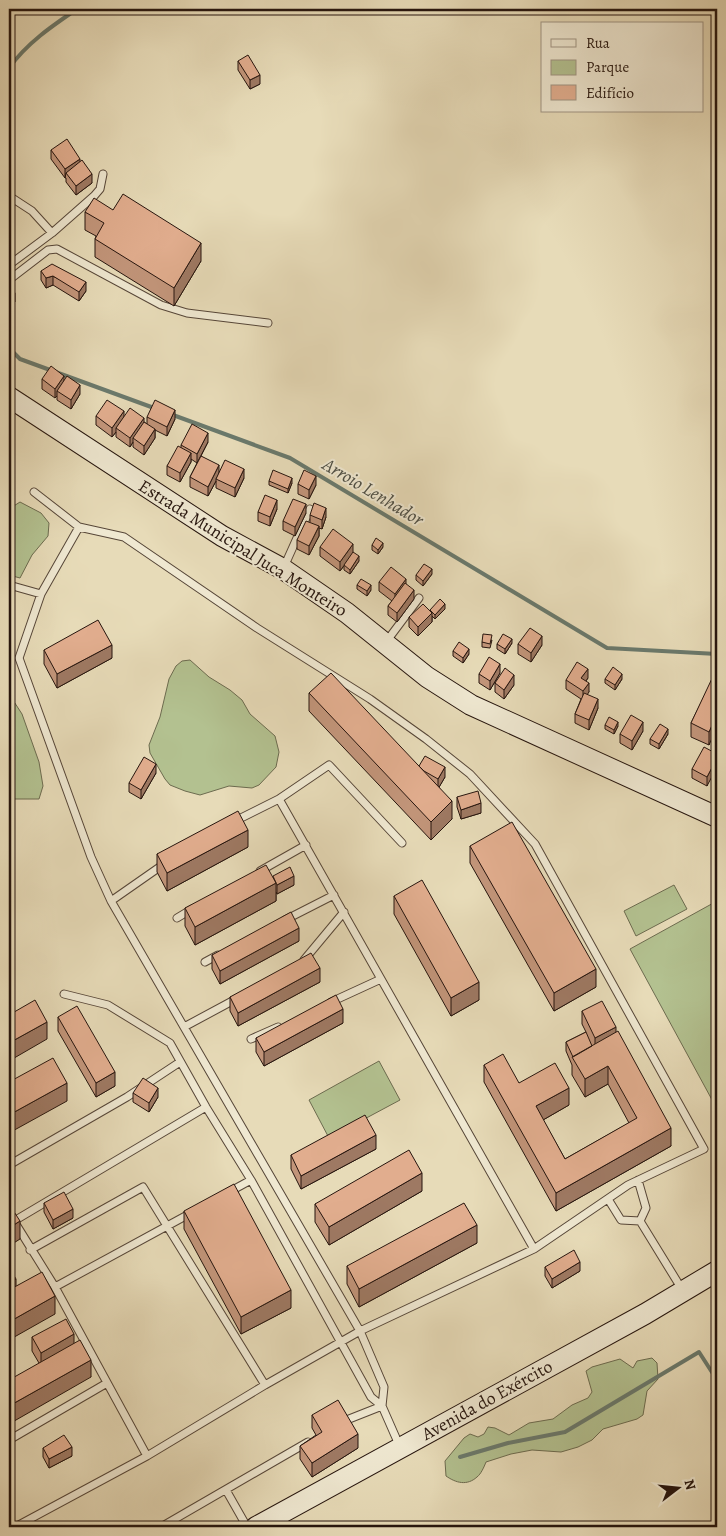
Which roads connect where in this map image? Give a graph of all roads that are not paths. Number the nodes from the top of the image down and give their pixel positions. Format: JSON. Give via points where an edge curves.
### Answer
{"nodes":[{"id":1,"x":103,"y":174,"type":"dead end"},
{"id":2,"x":9,"y":196,"type":"edge"},
{"id":3,"x":52,"y":233,"type":"junction"},
{"id":4,"x":9,"y":265,"type":"edge"},
{"id":5,"x":9,"y":280,"type":"edge"},
{"id":6,"x":268,"y":323,"type":"dead end"},
{"id":7,"x":9,"y":397,"type":"edge"},
{"id":8,"x":34,"y":492,"type":"dead end"},
{"id":9,"x":310,"y":508,"type":"edge"},
{"id":10,"x":79,"y":527,"type":"junction"},
{"id":11,"x":283,"y":569,"type":"junction"},
{"id":12,"x":9,"y":585,"type":"edge"},
{"id":13,"x":41,"y":594,"type":"junction"},
{"id":14,"x":419,"y":598,"type":"dead end"},
{"id":15,"x":385,"y":643,"type":"junction"},
{"id":16,"x":280,"y":799,"type":"junction"},
{"id":17,"x":717,"y":818,"type":"edge"},
{"id":18,"x":227,"y":825,"type":"edge"},
{"id":19,"x":402,"y":843,"type":"dead end"},
{"id":20,"x":306,"y":845,"type":"junction"},
{"id":21,"x":168,"y":861,"type":"edge"},
{"id":22,"x":254,"y":874,"type":"edge"},
{"id":23,"x":334,"y":895,"type":"junction"},
{"id":24,"x":111,"y":901,"type":"junction"},
{"id":25,"x":203,"y":903,"type":"edge"},
{"id":26,"x":344,"y":912,"type":"junction"},
{"id":27,"x":178,"y":918,"type":"dead end"},
{"id":28,"x":282,"y":922,"type":"edge"},
{"id":29,"x":222,"y":953,"type":"edge"},
{"id":30,"x":205,"y":962,"type":"dead end"},
{"id":31,"x":301,"y":964,"type":"edge"},
{"id":32,"x":381,"y":979,"type":"junction"},
{"id":33,"x":64,"y":994,"type":"dead end"},
{"id":34,"x":242,"y":995,"type":"edge"},
{"id":35,"x":320,"y":1007,"type":"edge"},
{"id":36,"x":286,"y":1023,"type":"edge"},
{"id":37,"x":184,"y":1027,"type":"junction"},
{"id":38,"x":251,"y":1040,"type":"dead end"},
{"id":39,"x":180,"y":1062,"type":"junction"},
{"id":40,"x":206,"y":1108,"type":"junction"},
{"id":41,"x":9,"y":1165,"type":"edge"},
{"id":42,"x":251,"y":1180,"type":"junction"},
{"id":43,"x":638,"y":1180,"type":"junction"},
{"id":44,"x":226,"y":1194,"type":"edge"},
{"id":45,"x":608,"y":1199,"type":"junction"},
{"id":46,"x":201,"y":1207,"type":"edge"},
{"id":47,"x":9,"y":1213,"type":"edge"},
{"id":48,"x":640,"y":1220,"type":"junction"},
{"id":49,"x":14,"y":1221,"type":"junction"},
{"id":50,"x":167,"y":1226,"type":"junction"},
{"id":51,"x":534,"y":1249,"type":"junction"},
{"id":52,"x":30,"y":1250,"type":"junction"},
{"id":53,"x":717,"y":1271,"type":"edge"},
{"id":54,"x":55,"y":1287,"type":"junction"},
{"id":55,"x":683,"y":1291,"type":"junction"},
{"id":56,"x":360,"y":1331,"type":"junction"},
{"id":57,"x":340,"y":1342,"type":"junction"},
{"id":58,"x":107,"y":1383,"type":"junction"},
{"id":59,"x":264,"y":1385,"type":"junction"},
{"id":60,"x":382,"y":1406,"type":"junction"},
{"id":61,"x":344,"y":1421,"type":"edge"},
{"id":62,"x":315,"y":1437,"type":"edge"},
{"id":63,"x":9,"y":1440,"type":"edge"},
{"id":64,"x":400,"y":1447,"type":"junction"},
{"id":65,"x":147,"y":1456,"type":"junction"},
{"id":66,"x":226,"y":1490,"type":"junction"},
{"id":67,"x":15,"y":1527,"type":"edge"},
{"id":68,"x":161,"y":1527,"type":"edge"},
{"id":69,"x":247,"y":1527,"type":"edge"},
{"id":70,"x":256,"y":1527,"type":"edge"}],
"edges":[{"from":1,"to":3,"type":"lane","via":[[100,189],[94,196]]},
{"from":2,"to":3,"type":"lane","via":[[32,212]]},
{"from":3,"to":4,"type":"lane"},
{"from":5,"to":6,"type":"lane","via":[[48,250],[57,249],[161,305],[187,313]]},
{"from":7,"to":11,"type":"street","name":"Estrada Municipal Juca Monteiro","via":[[222,536]]},
{"from":8,"to":10,"type":"lane"},
{"from":9,"to":11,"type":"lane"},
{"from":10,"to":13,"type":"lane"},
{"from":10,"to":43,"type":"lane","via":[[124,537],[257,628],[370,698],[470,774],[535,844],[704,1149]]},
{"from":11,"to":15,"type":"street","name":"Estrada Municipal Juca Monteiro"},
{"from":12,"to":13,"type":"lane"},
{"from":13,"to":24,"type":"lane","via":[[19,658],[91,857]]},
{"from":14,"to":15,"type":"lane"},
{"from":15,"to":17,"type":"street","name":"Estrada Municipal Juca Monteiro","via":[[427,677],[471,706]]},
{"from":16,"to":18,"type":"lane"},
{"from":16,"to":19,"type":"lane","via":[[329,765]]},
{"from":16,"to":20,"type":"lane"},
{"from":20,"to":22,"type":"lane"},
{"from":20,"to":23,"type":"lane"},
{"from":21,"to":24,"type":"lane"},
{"from":23,"to":26,"type":"lane"},
{"from":23,"to":28,"type":"lane"},
{"from":24,"to":37,"type":"lane"},
{"from":25,"to":27,"type":"lane"},
{"from":26,"to":31,"type":"lane"},
{"from":26,"to":32,"type":"lane"},
{"from":29,"to":30,"type":"lane"},
{"from":32,"to":35,"type":"lane"},
{"from":32,"to":51,"type":"lane"},
{"from":33,"to":39,"type":"lane","via":[[108,1005],[170,1043]]},
{"from":34,"to":37,"type":"lane"},
{"from":36,"to":38,"type":"lane"},
{"from":37,"to":56,"type":"lane"},
{"from":39,"to":40,"type":"lane"},
{"from":39,"to":41,"type":"lane","via":[[127,1097]]},
{"from":40,"to":42,"type":"lane"},
{"from":40,"to":49,"type":"lane"},
{"from":42,"to":44,"type":"lane"},
{"from":42,"to":57,"type":"lane"},
{"from":43,"to":45,"type":"lane"},
{"from":43,"to":48,"type":"lane","via":[[646,1208]]},
{"from":45,"to":48,"type":"lane","via":[[621,1220]]},
{"from":45,"to":51,"type":"lane"},
{"from":46,"to":50,"type":"lane"},
{"from":47,"to":49,"type":"lane"},
{"from":48,"to":55,"type":"lane"},
{"from":49,"to":52,"type":"lane"},
{"from":50,"to":52,"type":"lane","via":[[143,1187]]},
{"from":50,"to":54,"type":"lane"},
{"from":50,"to":59,"type":"lane"},
{"from":51,"to":56,"type":"lane"},
{"from":52,"to":54,"type":"lane"},
{"from":53,"to":55,"type":"street","name":"Avenida do Exército"},
{"from":54,"to":58,"type":"lane"},
{"from":55,"to":64,"type":"street","name":"Avenida do Exército"},
{"from":56,"to":57,"type":"lane"},
{"from":56,"to":60,"type":"lane","via":[[384,1388]]},
{"from":57,"to":59,"type":"lane"},
{"from":57,"to":60,"type":"lane","via":[[371,1397]]},
{"from":58,"to":63,"type":"lane"},
{"from":58,"to":65,"type":"lane"},
{"from":59,"to":65,"type":"lane"},
{"from":60,"to":61,"type":"lane"},
{"from":60,"to":64,"type":"lane"},
{"from":62,"to":66,"type":"lane"},
{"from":64,"to":70,"type":"street","name":"Avenida do Exército"},
{"from":65,"to":67,"type":"lane"},
{"from":66,"to":68,"type":"lane"},
{"from":66,"to":69,"type":"lane"}]}
